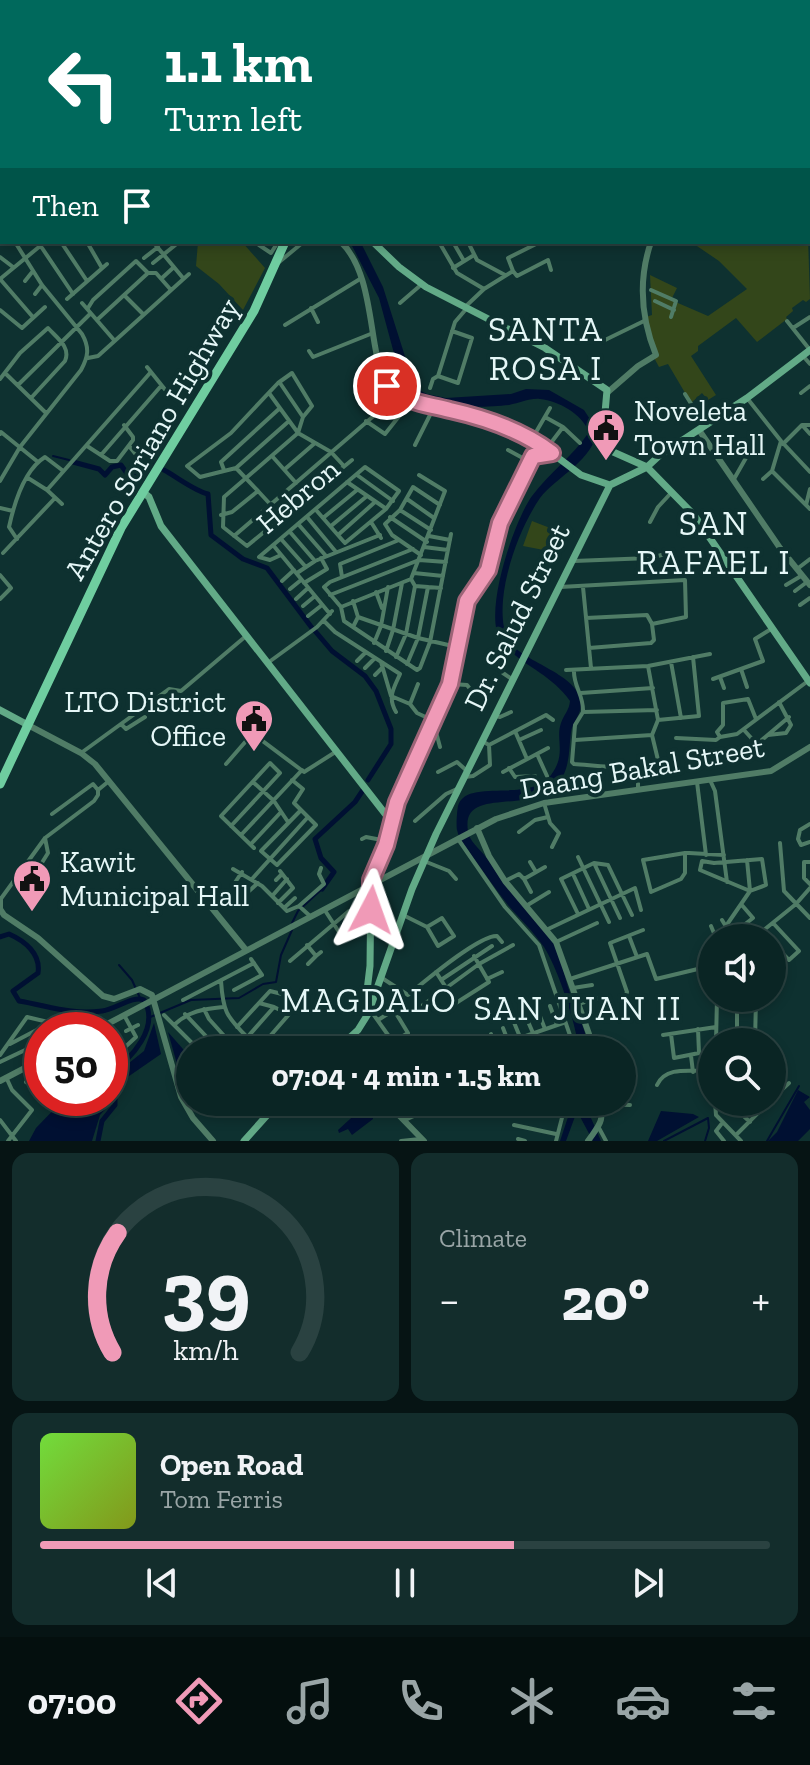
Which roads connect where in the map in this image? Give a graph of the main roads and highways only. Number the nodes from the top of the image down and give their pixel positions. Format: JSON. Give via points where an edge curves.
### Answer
{"nodes":[{"id":1,"x":282,"y":244,"type":"edge"},
{"id":2,"x":375,"y":244,"type":"edge"},
{"id":3,"x":810,"y":350,"type":"edge"},
{"id":4,"x":547,"y":449,"type":"junction"},
{"id":5,"x":531,"y":459,"type":"junction"},
{"id":6,"x":647,"y":467,"type":"junction"},
{"id":7,"x":610,"y":485,"type":"junction"},
{"id":8,"x":143,"y":492,"type":"junction"},
{"id":9,"x":809,"y":682,"type":"edge"},
{"id":10,"x":0,"y":710,"type":"edge"},
{"id":11,"x":28,"y":725,"type":"junction"},
{"id":12,"x":0,"y":784,"type":"edge"},
{"id":13,"x":390,"y":820,"type":"junction"},
{"id":14,"x":370,"y":1010,"type":"junction"},
{"id":15,"x":352,"y":1036,"type":"edge"},
{"id":16,"x":267,"y":1116,"type":"edge"},
{"id":17,"x":244,"y":1141,"type":"edge"}],
"edges":[{"from":1,"to":8,"type":"main road","name":"Antero Soriano Highway","via":[[254,311]]},
{"from":2,"to":6,"type":"main road","via":[[422,284],[592,377],[608,392],[602,447]]},
{"from":3,"to":6,"type":"main road"},
{"from":4,"to":5,"type":"main road"},
{"from":4,"to":5,"type":"main road"},
{"from":4,"to":7,"type":"main road","via":[[574,470]]},
{"from":5,"to":13,"type":"main road","via":[[500,523],[488,570],[467,601],[450,684]]},
{"from":6,"to":7,"type":"main road"},
{"from":6,"to":9,"type":"main road","via":[[700,523]]},
{"from":7,"to":14,"type":"main road","name":"Dr. Salud Street","via":[[425,858]]},
{"from":8,"to":11,"type":"main road","name":"Antero Soriano Highway"},
{"from":8,"to":13,"type":"main road","via":[[161,526]]},
{"from":10,"to":11,"type":"main road"},
{"from":11,"to":12,"type":"main road","name":"Antero Soriano Highway"},
{"from":13,"to":14,"type":"main road","via":[[371,885],[366,999]]},
{"from":14,"to":15,"type":"main road","name":"Dr. Salud Street"},
{"from":16,"to":17,"type":"main road"}]}
